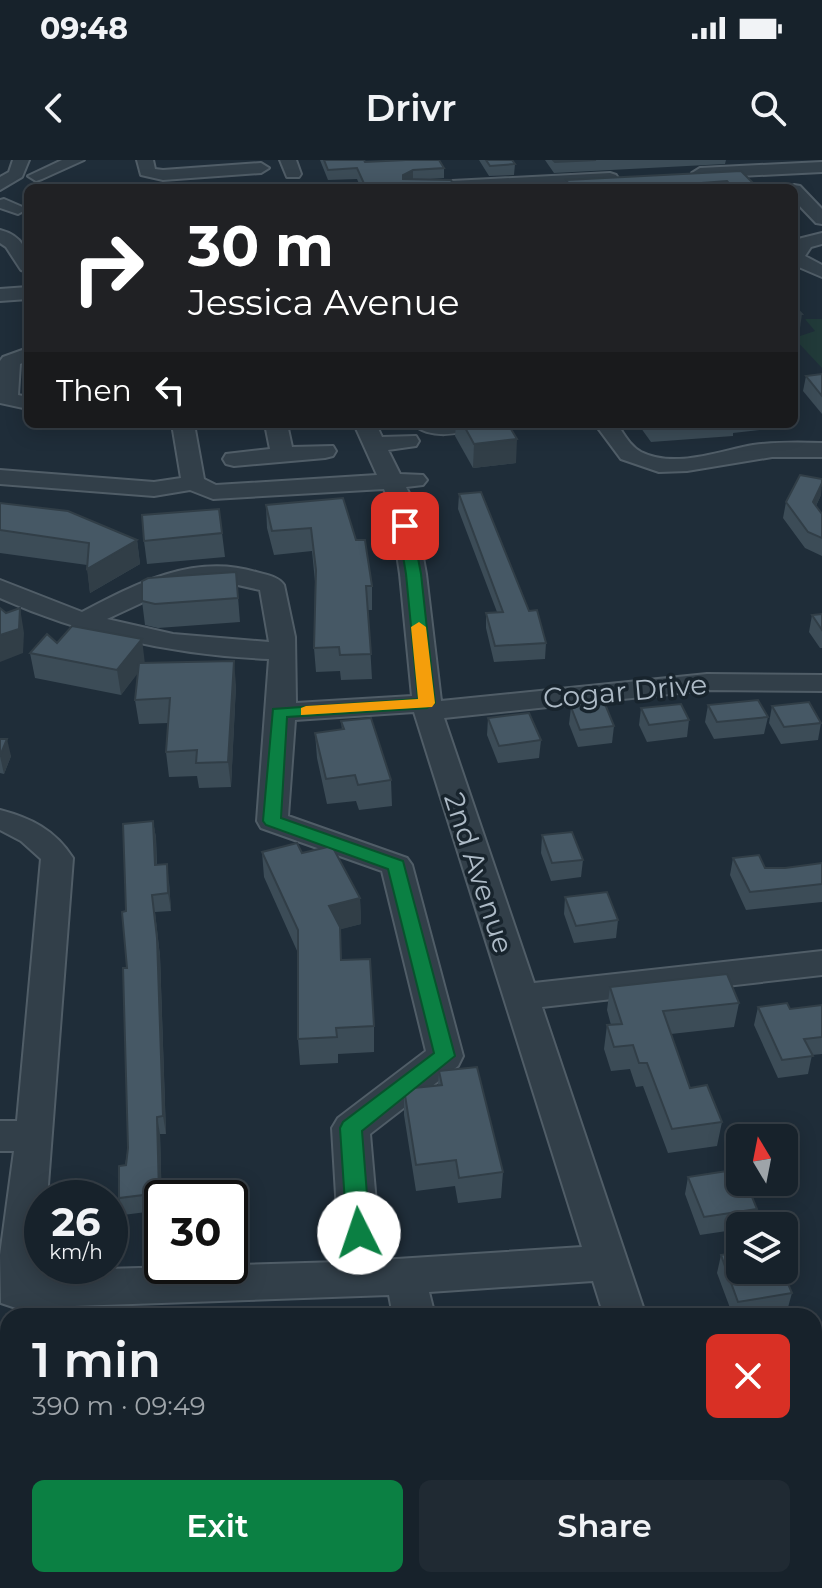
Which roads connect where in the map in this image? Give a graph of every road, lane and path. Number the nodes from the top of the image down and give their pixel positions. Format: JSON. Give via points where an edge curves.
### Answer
{"nodes":[{"id":1,"x":99,"y":160,"type":"edge"},
{"id":2,"x":145,"y":160,"type":"edge"},
{"id":3,"x":524,"y":160,"type":"edge"},
{"id":4,"x":69,"y":165,"type":"edge"},
{"id":5,"x":770,"y":165,"type":"edge"},
{"id":6,"x":822,"y":167,"type":"edge"},
{"id":7,"x":15,"y":172,"type":"edge"},
{"id":8,"x":263,"y":173,"type":"edge"},
{"id":9,"x":681,"y":174,"type":"edge"},
{"id":10,"x":634,"y":177,"type":"edge"},
{"id":11,"x":174,"y":181,"type":"edge"},
{"id":12,"x":235,"y":184,"type":"edge"},
{"id":13,"x":541,"y":184,"type":"edge"},
{"id":14,"x":554,"y":184,"type":"edge"},
{"id":15,"x":788,"y":184,"type":"edge"},
{"id":16,"x":798,"y":194,"type":"edge"},
{"id":17,"x":6,"y":207,"type":"edge"},
{"id":18,"x":822,"y":219,"type":"edge"},
{"id":19,"x":24,"y":222,"type":"edge"},
{"id":20,"x":0,"y":235,"type":"edge"},
{"id":21,"x":822,"y":238,"type":"edge"},
{"id":22,"x":798,"y":252,"type":"edge"},
{"id":23,"x":798,"y":259,"type":"edge"},
{"id":24,"x":24,"y":260,"type":"edge"},
{"id":25,"x":822,"y":271,"type":"edge"},
{"id":26,"x":24,"y":293,"type":"edge"},
{"id":27,"x":0,"y":295,"type":"edge"},
{"id":28,"x":24,"y":356,"type":"edge"},
{"id":29,"x":24,"y":403,"type":"edge"},
{"id":30,"x":184,"y":428,"type":"edge"},
{"id":31,"x":277,"y":428,"type":"edge"},
{"id":32,"x":609,"y":428,"type":"edge"},
{"id":33,"x":370,"y":434,"type":"edge"},
{"id":34,"x":408,"y":441,"type":"dead end"},
{"id":35,"x":822,"y":450,"type":"edge"},
{"id":36,"x":325,"y":451,"type":"dead end"},
{"id":37,"x":283,"y":455,"type":"junction"},
{"id":38,"x":234,"y":459,"type":"dead end"},
{"id":39,"x":0,"y":477,"type":"edge"},
{"id":40,"x":403,"y":481,"type":"junction"},
{"id":41,"x":193,"y":483,"type":"junction"},
{"id":42,"x":3,"y":593,"type":"edge"},
{"id":43,"x":82,"y":622,"type":"junction"},
{"id":44,"x":283,"y":651,"type":"junction"},
{"id":45,"x":822,"y":683,"type":"edge"},
{"id":46,"x":427,"y":707,"type":"junction"},
{"id":47,"x":279,"y":713,"type":"junction"},
{"id":48,"x":0,"y":820,"type":"edge"},
{"id":49,"x":822,"y":963,"type":"edge"},
{"id":50,"x":519,"y":997,"type":"junction"},
{"id":51,"x":17,"y":1135,"type":"edge"},
{"id":52,"x":607,"y":1263,"type":"junction"},
{"id":53,"x":405,"y":1276,"type":"junction"},
{"id":54,"x":362,"y":1279,"type":"junction"},
{"id":55,"x":412,"y":1308,"type":"edge"},
{"id":56,"x":622,"y":1308,"type":"edge"}],
"edges":[{"from":1,"to":4,"type":"street"},
{"from":2,"to":11,"type":"street","via":[[147,172]]},
{"from":3,"to":13,"type":"street"},
{"from":4,"to":7,"type":"street"},
{"from":5,"to":6,"type":"street"},
{"from":5,"to":9,"type":"street"},
{"from":5,"to":15,"type":"street"},
{"from":8,"to":11,"type":"street","via":[[230,168]]},
{"from":10,"to":14,"type":"street"},
{"from":11,"to":12,"type":"street","via":[[234,178]]},
{"from":16,"to":18,"type":"street"},
{"from":17,"to":19,"type":"street"},
{"from":20,"to":24,"type":"street"},
{"from":21,"to":22,"type":"street","via":[[804,243]]},
{"from":23,"to":25,"type":"street"},
{"from":26,"to":27,"type":"street"},
{"from":28,"to":29,"type":"street","via":[[10,361],[7,398]]},
{"from":30,"to":41,"type":"street"},
{"from":31,"to":37,"type":"street"},
{"from":32,"to":35,"type":"street","via":[[629,456],[650,464],[682,466],[745,453]]},
{"from":33,"to":34,"type":"street"},
{"from":33,"to":40,"type":"street","name":"2nd Avenue"},
{"from":36,"to":37,"type":"street"},
{"from":37,"to":38,"type":"street"},
{"from":39,"to":41,"type":"street","via":[[154,489]]},
{"from":40,"to":41,"type":"street","via":[[231,493]]},
{"from":40,"to":46,"type":"street","name":"2nd Avenue","via":[[401,501]]},
{"from":42,"to":43,"type":"street"},
{"from":43,"to":44,"type":"street","via":[[161,641]]},
{"from":43,"to":44,"type":"street","via":[[160,581],[206,573],[248,575],[271,585],[279,604]]},
{"from":44,"to":47,"type":"street"},
{"from":45,"to":46,"type":"street","name":"Cogar Drive","via":[[707,682]]},
{"from":46,"to":47,"type":"street","name":"Cogar Drive"},
{"from":46,"to":50,"type":"street","name":"2nd Avenue"},
{"from":47,"to":54,"type":"street","via":[[272,821],[396,865],[445,1056],[351,1128]]},
{"from":48,"to":51,"type":"street","via":[[45,841],[57,858]]},
{"from":49,"to":50,"type":"street"},
{"from":50,"to":52,"type":"street","name":"2nd Avenue"},
{"from":51,"to":54,"type":"street","via":[[16,1290]]},
{"from":52,"to":53,"type":"street"},
{"from":52,"to":56,"type":"street","name":"2nd Avenue"},
{"from":53,"to":54,"type":"street"},
{"from":53,"to":55,"type":"street"}]}
